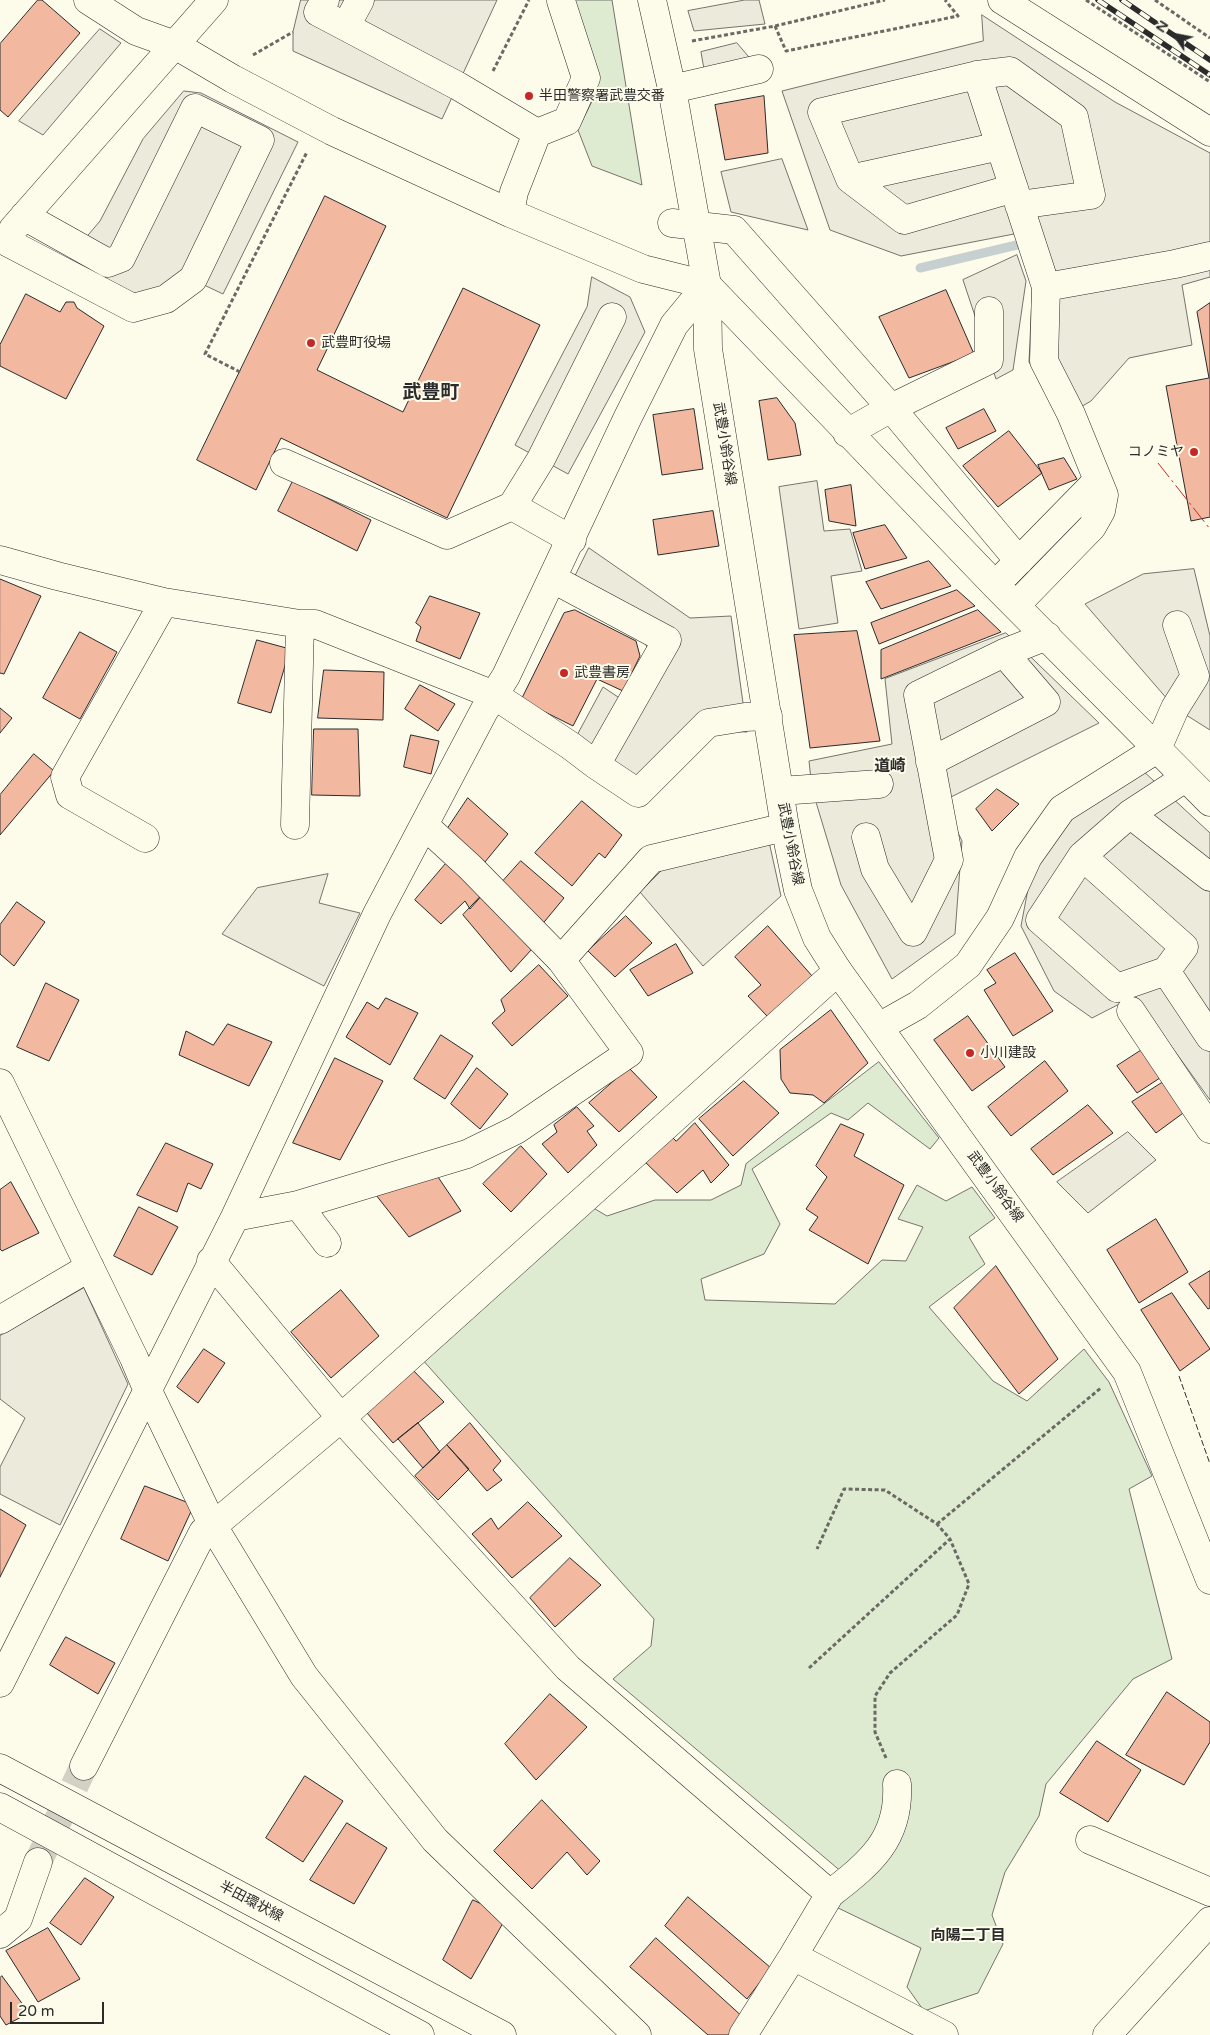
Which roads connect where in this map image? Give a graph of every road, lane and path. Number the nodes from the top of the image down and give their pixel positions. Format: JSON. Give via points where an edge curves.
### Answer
{"nodes":[{"id":1,"x":88,"y":0,"type":"edge"},
{"id":2,"x":214,"y":0,"type":"edge"},
{"id":3,"x":360,"y":0,"type":"edge"},
{"id":4,"x":529,"y":0,"type":"edge"},
{"id":5,"x":885,"y":0,"type":"edge"},
{"id":6,"x":945,"y":0,"type":"edge"},
{"id":7,"x":1002,"y":0,"type":"edge"},
{"id":8,"x":1086,"y":0,"type":"edge"},
{"id":9,"x":1155,"y":0,"type":"edge"},
{"id":10,"x":561,"y":1,"type":"edge"},
{"id":11,"x":321,"y":6,"type":"edge"},
{"id":12,"x":655,"y":12,"type":"edge"},
{"id":13,"x":346,"y":26,"type":"junction"},
{"id":14,"x":775,"y":26,"type":"junction"},
{"id":15,"x":294,"y":32,"type":"dead end"},
{"id":16,"x":1210,"y":38,"type":"edge"},
{"id":17,"x":175,"y":45,"type":"junction"},
{"id":18,"x":252,"y":56,"type":"dead end"},
{"id":19,"x":759,"y":70,"type":"dead end"},
{"id":20,"x":977,"y":76,"type":"junction"},
{"id":21,"x":1210,"y":82,"type":"edge"},
{"id":22,"x":672,"y":89,"type":"junction"},
{"id":23,"x":479,"y":98,"type":"junction"},
{"id":24,"x":1210,"y":132,"type":"edge"},
{"id":25,"x":537,"y":133,"type":"junction"},
{"id":26,"x":1000,"y":146,"type":"junction"},
{"id":27,"x":308,"y":151,"type":"dead end"},
{"id":28,"x":850,"y":179,"type":"junction"},
{"id":29,"x":1016,"y":196,"type":"junction"},
{"id":30,"x":510,"y":214,"type":"junction"},
{"id":31,"x":24,"y":216,"type":"junction"},
{"id":32,"x":685,"y":224,"type":"junction"},
{"id":33,"x":1,"y":242,"type":"edge"},
{"id":34,"x":1210,"y":256,"type":"edge"},
{"id":35,"x":707,"y":285,"type":"junction"},
{"id":36,"x":1046,"y":286,"type":"junction"},
{"id":37,"x":989,"y":311,"type":"dead end"},
{"id":38,"x":612,"y":318,"type":"dead end"},
{"id":39,"x":240,"y":372,"type":"dead end"},
{"id":40,"x":891,"y":408,"type":"junction"},
{"id":41,"x":848,"y":433,"type":"junction"},
{"id":42,"x":284,"y":463,"type":"dead end"},
{"id":43,"x":1098,"y":480,"type":"junction"},
{"id":44,"x":512,"y":506,"type":"junction"},
{"id":45,"x":572,"y":540,"type":"junction"},
{"id":46,"x":0,"y":560,"type":"edge"},
{"id":47,"x":1019,"y":561,"type":"junction"},
{"id":48,"x":553,"y":579,"type":"junction"},
{"id":49,"x":996,"y":585,"type":"junction"},
{"id":50,"x":164,"y":602,"type":"junction"},
{"id":51,"x":1016,"y":605,"type":"junction"},
{"id":52,"x":300,"y":624,"type":"junction"},
{"id":53,"x":1177,"y":625,"type":"dead end"},
{"id":54,"x":1047,"y":636,"type":"junction"},
{"id":55,"x":1004,"y":654,"type":"junction"},
{"id":56,"x":494,"y":695,"type":"junction"},
{"id":57,"x":768,"y":716,"type":"junction"},
{"id":58,"x":1157,"y":749,"type":"junction"},
{"id":59,"x":930,"y":762,"type":"junction"},
{"id":60,"x":596,"y":765,"type":"junction"},
{"id":61,"x":879,"y":784,"type":"dead end"},
{"id":62,"x":1200,"y":786,"type":"edge"},
{"id":63,"x":780,"y":791,"type":"junction"},
{"id":64,"x":1130,"y":814,"type":"junction"},
{"id":65,"x":295,"y":825,"type":"dead end"},
{"id":66,"x":424,"y":825,"type":"junction"},
{"id":67,"x":784,"y":827,"type":"junction"},
{"id":68,"x":866,"y":837,"type":"dead end"},
{"id":69,"x":145,"y":838,"type":"dead end"},
{"id":70,"x":1082,"y":856,"type":"junction"},
{"id":71,"x":1210,"y":877,"type":"edge"},
{"id":72,"x":560,"y":960,"type":"junction"},
{"id":73,"x":838,"y":971,"type":"junction"},
{"id":74,"x":1166,"y":971,"type":"junction"},
{"id":75,"x":1131,"y":1011,"type":"dead end"},
{"id":76,"x":879,"y":1027,"type":"junction"},
{"id":77,"x":1210,"y":1037,"type":"edge"},
{"id":78,"x":0,"y":1083,"type":"edge"},
{"id":79,"x":1210,"y":1129,"type":"edge"},
{"id":80,"x":298,"y":1205,"type":"junction"},
{"id":81,"x":235,"y":1217,"type":"junction"},
{"id":82,"x":327,"y":1243,"type":"dead end"},
{"id":83,"x":211,"y":1261,"type":"junction"},
{"id":84,"x":90,"y":1268,"type":"junction"},
{"id":85,"x":0,"y":1320,"type":"edge"},
{"id":86,"x":1127,"y":1372,"type":"junction"},
{"id":87,"x":148,"y":1391,"type":"junction"},
{"id":88,"x":341,"y":1418,"type":"junction"},
{"id":89,"x":937,"y":1524,"type":"junction"},
{"id":90,"x":213,"y":1526,"type":"junction"},
{"id":91,"x":950,"y":1539,"type":"junction"},
{"id":92,"x":817,"y":1549,"type":"dead end"},
{"id":93,"x":1210,"y":1580,"type":"edge"},
{"id":94,"x":809,"y":1668,"type":"dead end"},
{"id":95,"x":0,"y":1683,"type":"edge"},
{"id":96,"x":84,"y":1766,"type":"tunnel mouth"},
{"id":97,"x":0,"y":1768,"type":"edge"},
{"id":98,"x":897,"y":1784,"type":"joint"},
{"id":99,"x":0,"y":1808,"type":"edge"},
{"id":100,"x":1090,"y":1840,"type":"dead end"},
{"id":101,"x":38,"y":1862,"type":"tunnel mouth"},
{"id":102,"x":1210,"y":1892,"type":"edge"},
{"id":103,"x":830,"y":1894,"type":"junction"},
{"id":104,"x":1210,"y":1921,"type":"edge"},
{"id":105,"x":0,"y":1934,"type":"edge"},
{"id":106,"x":793,"y":1956,"type":"junction"},
{"id":107,"x":420,"y":2035,"type":"edge"},
{"id":108,"x":502,"y":2035,"type":"edge"},
{"id":109,"x":637,"y":2035,"type":"edge"},
{"id":110,"x":742,"y":2035,"type":"edge"},
{"id":111,"x":944,"y":2035,"type":"edge"},
{"id":112,"x":1107,"y":2035,"type":"edge"}],
"edges":[{"from":1,"to":17,"type":"street","via":[[136,30]]},
{"from":2,"to":17,"type":"street"},
{"from":3,"to":13,"type":"street"},
{"from":4,"to":23,"type":"path"},
{"from":5,"to":14,"type":"path"},
{"from":6,"to":14,"type":"path","via":[[958,16],[786,52]]},
{"from":7,"to":24,"type":"street"},
{"from":8,"to":21,"type":"path"},
{"from":9,"to":16,"type":"path"},
{"from":10,"to":25,"type":"street","via":[[586,78],[567,121]]},
{"from":11,"to":13,"type":"street"},
{"from":12,"to":14,"type":"path","via":[[691,41]]},
{"from":12,"to":22,"type":"street","name":"武豊小鈴谷線"},
{"from":13,"to":23,"type":"street"},
{"from":15,"to":18,"type":"path"},
{"from":17,"to":30,"type":"street","via":[[332,131]]},
{"from":17,"to":31,"type":"street"},
{"from":19,"to":22,"type":"street"},
{"from":20,"to":26,"type":"street"},
{"from":20,"to":28,"type":"street","via":[[822,112]]},
{"from":20,"to":29,"type":"street","via":[[1010,71],[1074,117],[1091,195]]},
{"from":22,"to":32,"type":"street","name":"武豊小鈴谷線"},
{"from":23,"to":25,"type":"street"},
{"from":25,"to":30,"type":"street","via":[[514,192]]},
{"from":26,"to":28,"type":"street"},
{"from":26,"to":29,"type":"street"},
{"from":27,"to":39,"type":"path","via":[[205,354]]},
{"from":28,"to":29,"type":"street","via":[[904,220]]},
{"from":29,"to":36,"type":"street"},
{"from":30,"to":35,"type":"street","via":[[643,269]]},
{"from":31,"to":33,"type":"street"},
{"from":31,"to":33,"type":"street","via":[[108,263],[121,258],[195,108],[260,140],[193,279],[166,299],[133,308]]},
{"from":32,"to":35,"type":"street","name":"武豊小鈴谷線"},
{"from":32,"to":40,"type":"street","via":[[734,230]]},
{"from":34,"to":36,"type":"street"},
{"from":35,"to":41,"type":"street"},
{"from":35,"to":45,"type":"street","via":[[674,325]]},
{"from":35,"to":57,"type":"street","name":"武豊小鈴谷線","via":[[708,349]]},
{"from":36,"to":43,"type":"street","via":[[1044,361],[1071,414]]},
{"from":37,"to":40,"type":"street","via":[[989,360]]},
{"from":38,"to":44,"type":"street","via":[[541,459]]},
{"from":40,"to":41,"type":"street"},
{"from":40,"to":47,"type":"street"},
{"from":41,"to":49,"type":"street"},
{"from":42,"to":44,"type":"street","via":[[447,535]]},
{"from":43,"to":47,"type":"street"},
{"from":43,"to":51,"type":"street","via":[[1104,495],[1092,527]]},
{"from":44,"to":45,"type":"street"},
{"from":45,"to":48,"type":"street"},
{"from":46,"to":50,"type":"street"},
{"from":47,"to":49,"type":"street"},
{"from":48,"to":56,"type":"street"},
{"from":48,"to":60,"type":"street","via":[[667,640]]},
{"from":49,"to":51,"type":"street"},
{"from":50,"to":52,"type":"street"},
{"from":50,"to":69,"type":"street","via":[[65,777],[70,795]]},
{"from":51,"to":54,"type":"street"},
{"from":52,"to":56,"type":"street","via":[[315,624]]},
{"from":52,"to":65,"type":"street"},
{"from":53,"to":58,"type":"street","via":[[1195,676]]},
{"from":54,"to":55,"type":"street"},
{"from":54,"to":58,"type":"street"},
{"from":55,"to":59,"type":"street","via":[[918,694]]},
{"from":55,"to":59,"type":"street","via":[[1046,702]]},
{"from":56,"to":60,"type":"street"},
{"from":56,"to":66,"type":"street"},
{"from":57,"to":60,"type":"street","via":[[708,723],[638,793]]},
{"from":57,"to":63,"type":"street","name":"武豊小鈴谷線"},
{"from":58,"to":62,"type":"street"},
{"from":58,"to":76,"type":"street","via":[[1062,809],[1028,857],[1000,918],[968,966],[918,1005]]},
{"from":59,"to":68,"type":"street","via":[[949,860],[913,932],[875,869]]},
{"from":61,"to":63,"type":"street"},
{"from":62,"to":64,"type":"street"},
{"from":63,"to":67,"type":"street","name":"武豊小鈴谷線"},
{"from":64,"to":70,"type":"street"},
{"from":64,"to":71,"type":"street"},
{"from":66,"to":72,"type":"street","via":[[470,867]]},
{"from":66,"to":81,"type":"street","via":[[377,914]]},
{"from":67,"to":72,"type":"street","via":[[652,859]]},
{"from":67,"to":73,"type":"street","name":"武豊小鈴谷線","via":[[798,890],[817,938]]},
{"from":70,"to":74,"type":"street","via":[[1184,947]]},
{"from":70,"to":74,"type":"street","via":[[1040,920],[1117,988]]},
{"from":72,"to":80,"type":"street","via":[[629,1053],[516,1130],[467,1154]]},
{"from":73,"to":76,"type":"street","name":"武豊小鈴谷線"},
{"from":73,"to":88,"type":"street"},
{"from":74,"to":77,"type":"street"},
{"from":75,"to":79,"type":"street"},
{"from":76,"to":86,"type":"street","name":"武豊小鈴谷線"},
{"from":78,"to":84,"type":"street"},
{"from":80,"to":81,"type":"street"},
{"from":80,"to":82,"type":"street"},
{"from":81,"to":83,"type":"street"},
{"from":83,"to":87,"type":"street"},
{"from":83,"to":88,"type":"street"},
{"from":84,"to":85,"type":"street"},
{"from":84,"to":87,"type":"street"},
{"from":86,"to":89,"type":"path","via":[[1109,1382]]},
{"from":86,"to":93,"type":"street","name":"武豊小鈴谷線"},
{"from":87,"to":90,"type":"street"},
{"from":87,"to":95,"type":"street"},
{"from":88,"to":90,"type":"street"},
{"from":88,"to":103,"type":"street","via":[[568,1668]]},
{"from":89,"to":91,"type":"path"},
{"from":89,"to":92,"type":"path","via":[[885,1490],[844,1490]]},
{"from":90,"to":96,"type":"street","via":[[203,1532]]},
{"from":90,"to":109,"type":"street","via":[[304,1676],[435,1840]]},
{"from":91,"to":94,"type":"path"},
{"from":91,"to":98,"type":"path","via":[[969,1584],[957,1614],[890,1673],[874,1696],[874,1732]]},
{"from":97,"to":108,"type":"street","name":"半田環状線"},
{"from":98,"to":103,"type":"street","via":[[898,1800],[892,1825],[881,1848],[865,1867]]},
{"from":99,"to":107,"type":"street"},
{"from":100,"to":102,"type":"street"},
{"from":101,"to":105,"type":"street","via":[[18,1919]]},
{"from":103,"to":106,"type":"street"},
{"from":104,"to":112,"type":"street"},
{"from":106,"to":110,"type":"street"},
{"from":106,"to":111,"type":"street"}]}
